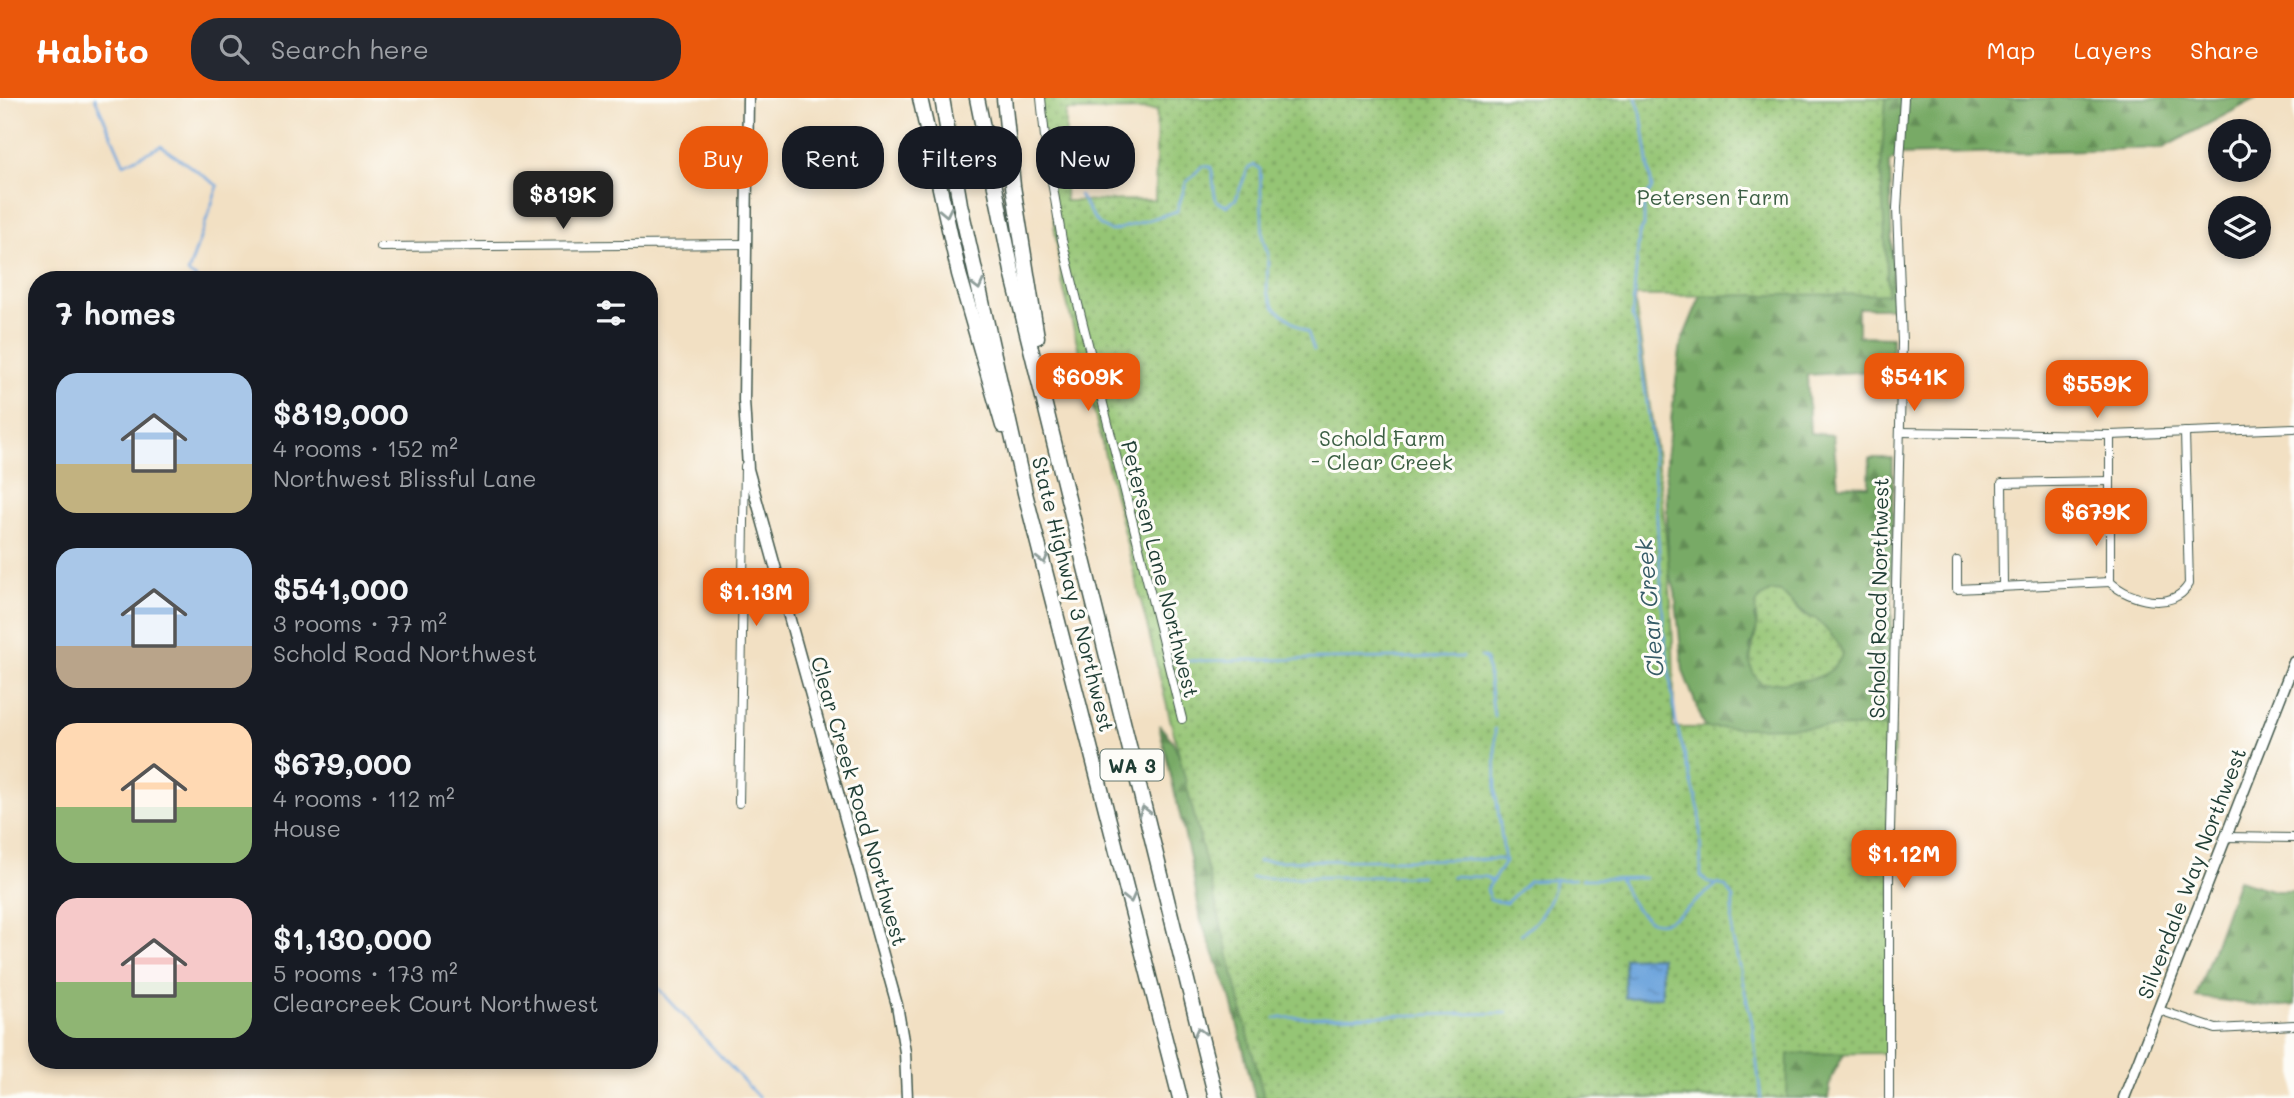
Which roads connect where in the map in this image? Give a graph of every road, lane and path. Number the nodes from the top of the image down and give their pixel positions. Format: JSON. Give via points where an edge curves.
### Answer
{"nodes":[{"id":1,"x":748,"y":98,"type":"edge"},
{"id":2,"x":920,"y":98,"type":"edge"},
{"id":3,"x":942,"y":98,"type":"edge"},
{"id":4,"x":977,"y":98,"type":"edge"},
{"id":5,"x":1004,"y":98,"type":"edge"},
{"id":6,"x":1041,"y":98,"type":"edge"},
{"id":7,"x":1904,"y":98,"type":"edge"},
{"id":8,"x":746,"y":244,"type":"junction"},
{"id":9,"x":381,"y":247,"type":"dead end"},
{"id":10,"x":2294,"y":428,"type":"edge"},
{"id":11,"x":1052,"y":432,"type":"junction"},
{"id":12,"x":1900,"y":432,"type":"junction"},
{"id":13,"x":2185,"y":432,"type":"junction"},
{"id":14,"x":2110,"y":435,"type":"junction"},
{"id":15,"x":745,"y":454,"type":"junction"},
{"id":16,"x":2110,"y":481,"type":"junction"},
{"id":17,"x":1025,"y":493,"type":"junction"},
{"id":18,"x":1957,"y":561,"type":"dead end"},
{"id":19,"x":2110,"y":582,"type":"junction"},
{"id":20,"x":2003,"y":585,"type":"junction"},
{"id":21,"x":2294,"y":662,"type":"edge"},
{"id":22,"x":1182,"y":719,"type":"dead end"},
{"id":23,"x":739,"y":803,"type":"dead end"},
{"id":24,"x":2226,"y":837,"type":"junction"},
{"id":25,"x":2294,"y":838,"type":"edge"},
{"id":26,"x":2158,"y":1010,"type":"junction"},
{"id":27,"x":2294,"y":1025,"type":"edge"},
{"id":28,"x":907,"y":1098,"type":"edge"},
{"id":29,"x":1180,"y":1098,"type":"edge"},
{"id":30,"x":1216,"y":1098,"type":"edge"},
{"id":31,"x":1889,"y":1098,"type":"edge"},
{"id":32,"x":2124,"y":1098,"type":"edge"}],
"edges":[{"from":1,"to":8,"type":"main road","name":"Clear Creek Road Northwest"},
{"from":2,"to":17,"type":"highway","one_way":true,"via":[[975,336]]},
{"from":3,"to":17,"type":"highway","name":"State Highway 3 Northwest","number":"WA 3","one_way":true,"via":[[962,216]]},
{"from":4,"to":11,"type":"highway","name":"State Highway 3 Northwest","number":"WA 3","via":[[997,206]]},
{"from":5,"to":11,"type":"highway","via":[[1013,186]]},
{"from":6,"to":22,"type":"street","name":"Petersen Lane Northwest","via":[[1062,240]]},
{"from":7,"to":12,"type":"street","name":"Schold Road Northwest","via":[[1897,208],[1902,314]]},
{"from":8,"to":9,"type":"street"},
{"from":8,"to":15,"type":"main road","name":"Clear Creek Road Northwest"},
{"from":10,"to":13,"type":"street"},
{"from":30,"to":11,"type":"highway","name":"State Highway 3 Northwest","number":"WA 3","one_way":true},
{"from":12,"to":14,"type":"street"},
{"from":12,"to":31,"type":"street","name":"Schold Road Northwest","via":[[1889,871]]},
{"from":13,"to":14,"type":"street"},
{"from":13,"to":19,"type":"street","via":[[2189,584],[2184,593],[2162,602],[2124,595]]},
{"from":14,"to":16,"type":"street"},
{"from":15,"to":23,"type":"street"},
{"from":15,"to":28,"type":"main road","name":"Clear Creek Road Northwest","via":[[897,1005]]},
{"from":16,"to":19,"type":"street"},
{"from":16,"to":20,"type":"street","via":[[2002,483]]},
{"from":17,"to":29,"type":"highway","name":"State Highway 3 Northwest","number":"WA 3","one_way":true},
{"from":18,"to":20,"type":"street","via":[[1956,589]]},
{"from":19,"to":20,"type":"street"},
{"from":21,"to":24,"type":"main road","name":"Silverdale Way Northwest"},
{"from":24,"to":25,"type":"street"},
{"from":24,"to":26,"type":"main road","name":"Silverdale Way Northwest"},
{"from":26,"to":27,"type":"street","via":[[2216,1029]]},
{"from":26,"to":32,"type":"main road","name":"Silverdale Way Northwest"}]}
